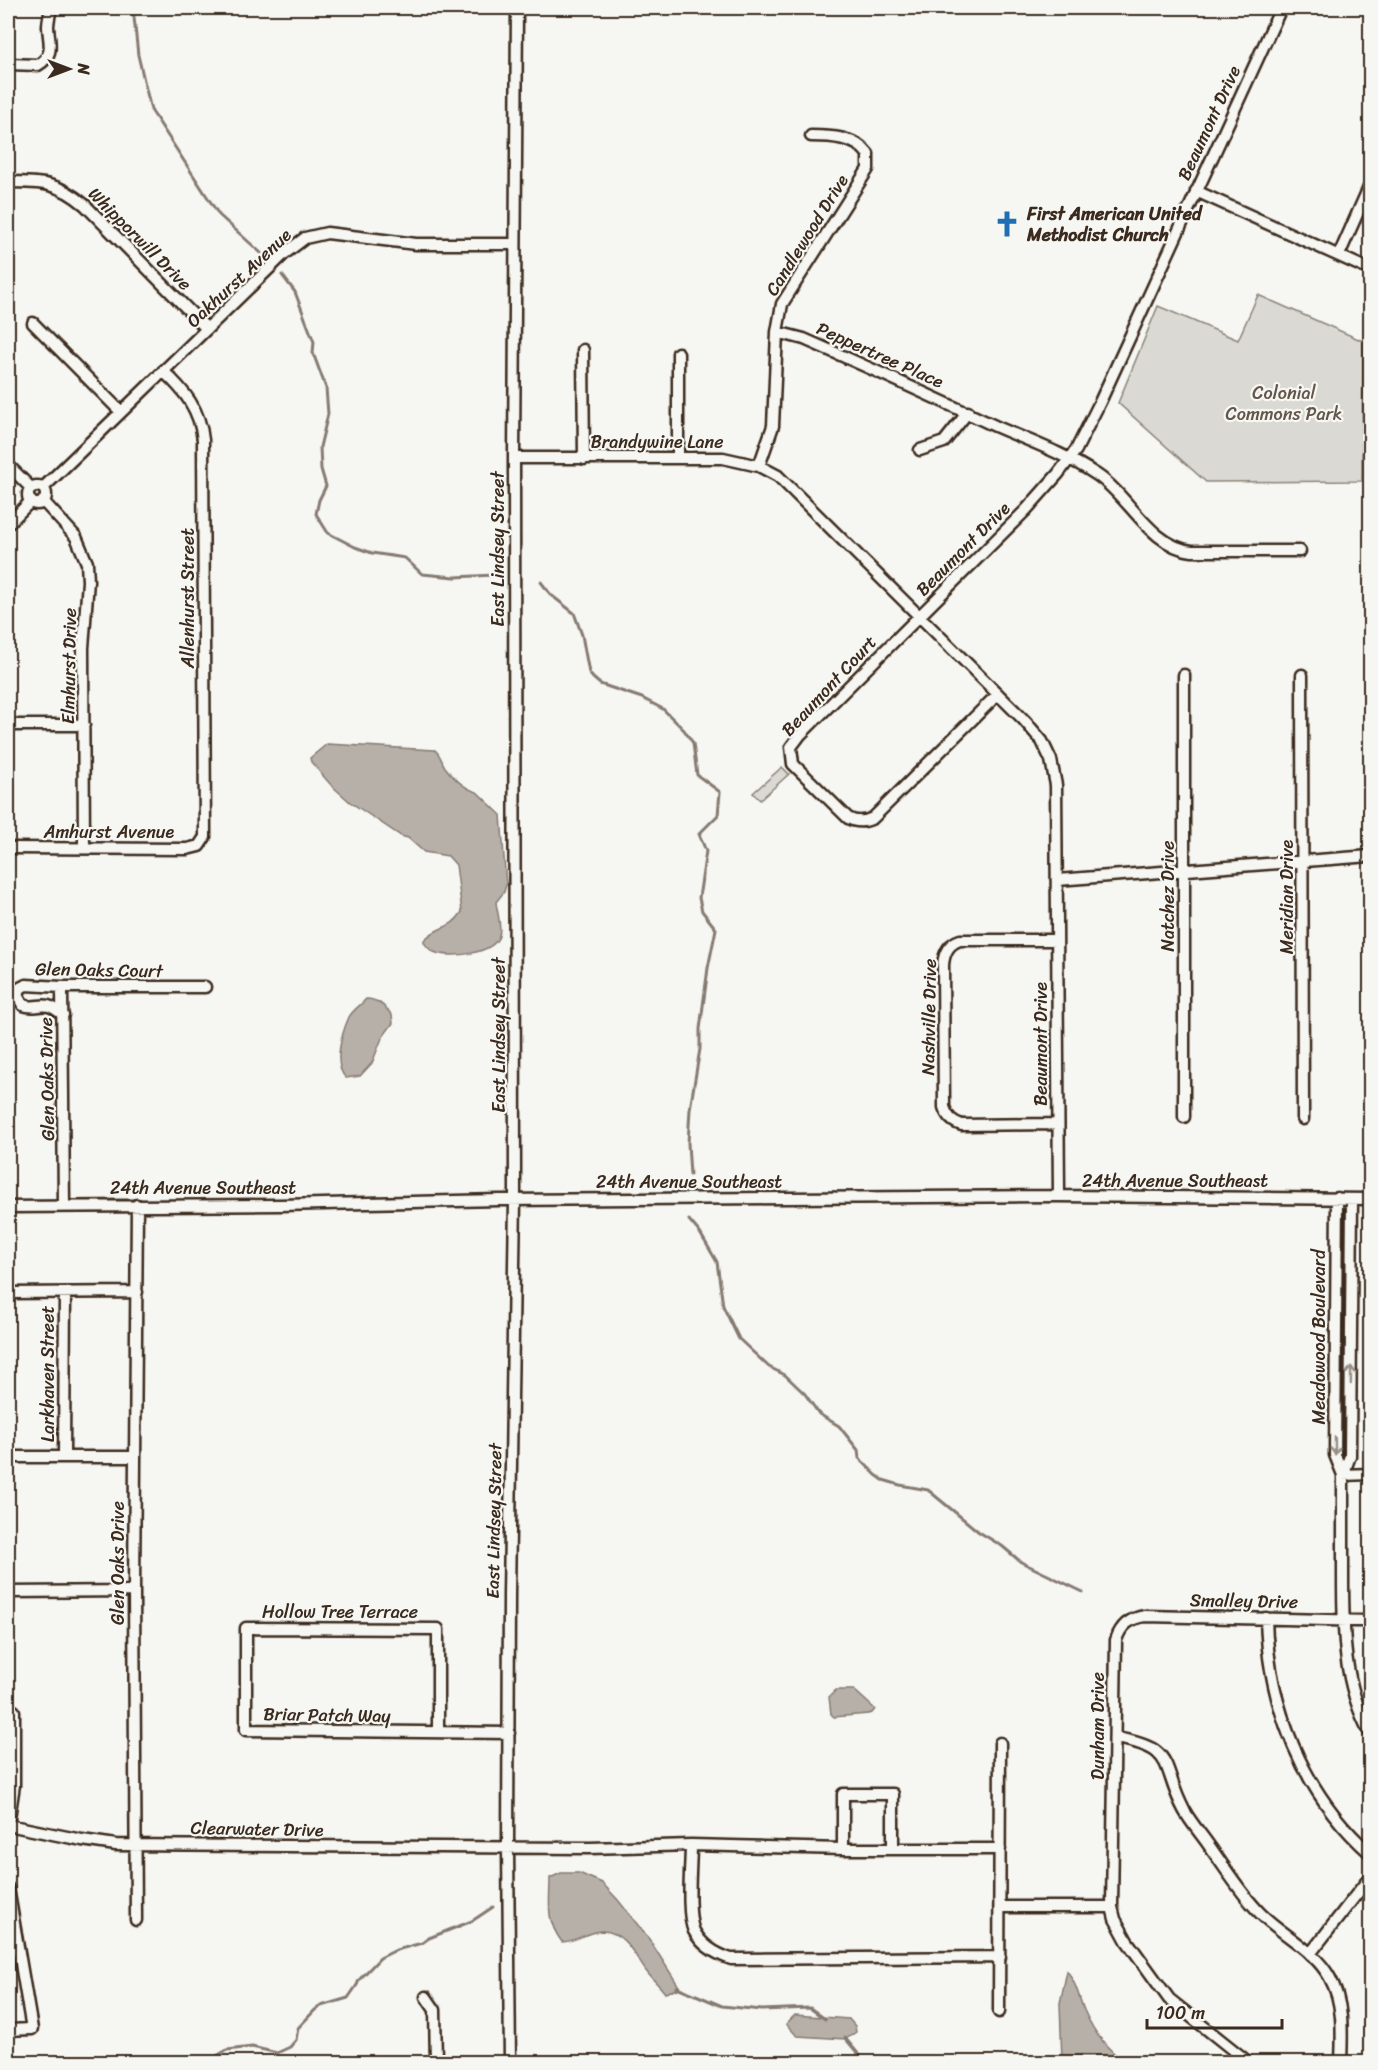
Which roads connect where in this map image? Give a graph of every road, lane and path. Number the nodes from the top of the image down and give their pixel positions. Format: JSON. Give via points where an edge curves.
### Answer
{"nodes":[{"id":1,"x":51,"y":8,"type":"edge"},
{"id":2,"x":517,"y":8,"type":"edge"},
{"id":3,"x":1281,"y":8,"type":"edge"},
{"id":4,"x":8,"y":64,"type":"edge"},
{"id":5,"x":811,"y":136,"type":"dead end"},
{"id":6,"x":8,"y":182,"type":"edge"},
{"id":7,"x":1371,"y":185,"type":"edge"},
{"id":8,"x":1196,"y":191,"type":"junction"},
{"id":9,"x":515,"y":244,"type":"junction"},
{"id":10,"x":1339,"y":255,"type":"junction"},
{"id":11,"x":1371,"y":270,"type":"edge"},
{"id":12,"x":33,"y":323,"type":"dead end"},
{"id":13,"x":207,"y":329,"type":"junction"},
{"id":14,"x":777,"y":332,"type":"junction"},
{"id":15,"x":583,"y":350,"type":"dead end"},
{"id":16,"x":678,"y":353,"type":"dead end"},
{"id":17,"x":163,"y":371,"type":"junction"},
{"id":18,"x":121,"y":412,"type":"junction"},
{"id":19,"x":968,"y":412,"type":"junction"},
{"id":20,"x":920,"y":450,"type":"dead end"},
{"id":21,"x":514,"y":458,"type":"junction"},
{"id":22,"x":678,"y":458,"type":"junction"},
{"id":23,"x":584,"y":459,"type":"junction"},
{"id":24,"x":1069,"y":460,"type":"junction"},
{"id":25,"x":8,"y":465,"type":"edge"},
{"id":26,"x":759,"y":466,"type":"junction"},
{"id":27,"x":43,"y":488,"type":"junction"},
{"id":28,"x":31,"y":489,"type":"junction"},
{"id":29,"x":31,"y":501,"type":"junction"},
{"id":30,"x":43,"y":501,"type":"junction"},
{"id":31,"x":8,"y":524,"type":"edge"},
{"id":32,"x":1300,"y":551,"type":"dead end"},
{"id":33,"x":920,"y":615,"type":"junction"},
{"id":34,"x":1184,"y":675,"type":"dead end"},
{"id":35,"x":1302,"y":675,"type":"dead end"},
{"id":36,"x":998,"y":694,"type":"junction"},
{"id":37,"x":8,"y":725,"type":"edge"},
{"id":38,"x":84,"y":725,"type":"junction"},
{"id":39,"x":205,"y":837,"type":"joint"},
{"id":40,"x":8,"y":848,"type":"edge"},
{"id":41,"x":84,"y":848,"type":"junction"},
{"id":42,"x":1371,"y":856,"type":"edge"},
{"id":43,"x":1303,"y":862,"type":"junction"},
{"id":44,"x":1184,"y":871,"type":"junction"},
{"id":45,"x":1057,"y":879,"type":"junction"},
{"id":46,"x":1057,"y":940,"type":"junction"},
{"id":47,"x":62,"y":987,"type":"junction"},
{"id":48,"x":205,"y":987,"type":"dead end"},
{"id":49,"x":63,"y":1015,"type":"junction"},
{"id":50,"x":1184,"y":1118,"type":"dead end"},
{"id":51,"x":1303,"y":1119,"type":"dead end"},
{"id":52,"x":1058,"y":1124,"type":"junction"},
{"id":53,"x":1059,"y":1196,"type":"junction"},
{"id":54,"x":1337,"y":1198,"type":"junction"},
{"id":55,"x":1352,"y":1199,"type":"junction"},
{"id":56,"x":1371,"y":1199,"type":"edge"},
{"id":57,"x":515,"y":1200,"type":"junction"},
{"id":58,"x":137,"y":1205,"type":"junction"},
{"id":59,"x":64,"y":1206,"type":"junction"},
{"id":60,"x":8,"y":1207,"type":"edge"},
{"id":61,"x":137,"y":1292,"type":"junction"},
{"id":62,"x":8,"y":1293,"type":"edge"},
{"id":63,"x":65,"y":1293,"type":"junction"},
{"id":64,"x":64,"y":1456,"type":"junction"},
{"id":65,"x":135,"y":1456,"type":"junction"},
{"id":66,"x":8,"y":1457,"type":"edge"},
{"id":67,"x":1343,"y":1474,"type":"junction"},
{"id":68,"x":1371,"y":1474,"type":"edge"},
{"id":69,"x":134,"y":1591,"type":"junction"},
{"id":70,"x":8,"y":1592,"type":"edge"},
{"id":71,"x":1266,"y":1618,"type":"junction"},
{"id":72,"x":1343,"y":1620,"type":"junction"},
{"id":73,"x":1371,"y":1621,"type":"edge"},
{"id":74,"x":246,"y":1628,"type":"joint"},
{"id":75,"x":1121,"y":1629,"type":"joint"},
{"id":76,"x":14,"y":1711,"type":"dead end"},
{"id":77,"x":438,"y":1732,"type":"junction"},
{"id":78,"x":509,"y":1733,"type":"junction"},
{"id":79,"x":1371,"y":1733,"type":"edge"},
{"id":80,"x":1115,"y":1738,"type":"junction"},
{"id":81,"x":1000,"y":1743,"type":"dead end"},
{"id":82,"x":8,"y":1825,"type":"edge"},
{"id":83,"x":135,"y":1845,"type":"junction"},
{"id":84,"x":692,"y":1845,"type":"junction"},
{"id":85,"x":508,"y":1848,"type":"junction"},
{"id":86,"x":843,"y":1849,"type":"junction"},
{"id":87,"x":893,"y":1849,"type":"junction"},
{"id":88,"x":1000,"y":1849,"type":"junction"},
{"id":89,"x":1371,"y":1852,"type":"edge"},
{"id":90,"x":1371,"y":1877,"type":"edge"},
{"id":91,"x":8,"y":1888,"type":"edge"},
{"id":92,"x":1000,"y":1907,"type":"junction"},
{"id":93,"x":1112,"y":1907,"type":"junction"},
{"id":94,"x":136,"y":1920,"type":"dead end"},
{"id":95,"x":1310,"y":1954,"type":"junction"},
{"id":96,"x":1000,"y":1957,"type":"junction"},
{"id":97,"x":426,"y":1997,"type":"dead end"},
{"id":98,"x":999,"y":2012,"type":"dead end"},
{"id":99,"x":8,"y":2030,"type":"edge"},
{"id":100,"x":436,"y":2062,"type":"edge"},
{"id":101,"x":510,"y":2062,"type":"edge"},
{"id":102,"x":1248,"y":2062,"type":"edge"},
{"id":103,"x":1341,"y":2062,"type":"edge"}],
"edges":[{"from":1,"to":4,"type":"street","via":[[49,55],[38,65]]},
{"from":2,"to":9,"type":"street","name":"East Lindsey Street"},
{"from":3,"to":8,"type":"street","name":"Beaumont Drive"},
{"from":5,"to":14,"type":"street","name":"Candlewood Drive","via":[[831,136],[857,144],[868,154],[869,164],[788,292]]},
{"from":6,"to":13,"type":"street","name":"Whipporwill Drive","via":[[47,183],[85,205]]},
{"from":7,"to":10,"type":"street"},
{"from":8,"to":10,"type":"street"},
{"from":8,"to":24,"type":"street","name":"Beaumont Drive","via":[[1100,402]]},
{"from":9,"to":13,"type":"street","name":"Oakhurst Avenue","via":[[416,244],[327,233],[306,238],[284,254]]},
{"from":9,"to":21,"type":"street","name":"East Lindsey Street"},
{"from":10,"to":11,"type":"street"},
{"from":12,"to":18,"type":"street"},
{"from":13,"to":17,"type":"street","name":"Oakhurst Avenue"},
{"from":14,"to":19,"type":"street","name":"Peppertree Place","via":[[804,339]]},
{"from":14,"to":26,"type":"street","name":"Candlewood Drive","via":[[773,426]]},
{"from":15,"to":23,"type":"street"},
{"from":16,"to":22,"type":"street"},
{"from":17,"to":18,"type":"street","name":"Oakhurst Avenue"},
{"from":17,"to":39,"type":"street","name":"Allenhurst Street","via":[[192,403],[201,423],[203,441]]},
{"from":18,"to":27,"type":"street","name":"Oakhurst Avenue"},
{"from":19,"to":20,"type":"street","via":[[944,442]]},
{"from":19,"to":24,"type":"street","name":"Peppertree Place"},
{"from":21,"to":23,"type":"street","name":"Brandywine Lane"},
{"from":21,"to":57,"type":"street","name":"East Lindsey Street"},
{"from":22,"to":23,"type":"street","name":"Brandywine Lane"},
{"from":22,"to":26,"type":"street","name":"Brandywine Lane","via":[[732,459]]},
{"from":24,"to":32,"type":"street","name":"Peppertree Place","via":[[1100,477],[1155,533],[1177,548]]},
{"from":24,"to":33,"type":"street","name":"Beaumont Drive","via":[[1026,510]]},
{"from":25,"to":28,"type":"street"},
{"from":26,"to":33,"type":"street","name":"Brandywine Lane","via":[[785,481]]},
{"from":27,"to":28,"type":"street"},
{"from":27,"to":30,"type":"street"},
{"from":28,"to":29,"type":"street"},
{"from":29,"to":30,"type":"street"},
{"from":29,"to":31,"type":"street"},
{"from":30,"to":38,"type":"street","name":"Elmhurst Drive","via":[[76,537],[86,556]]},
{"from":33,"to":36,"type":"street","name":"Beaumont Drive"},
{"from":33,"to":36,"type":"street","name":"Beaumont Court","via":[[794,742],[790,752],[793,764],[848,818],[867,821]]},
{"from":34,"to":44,"type":"street","name":"Natchez Drive"},
{"from":35,"to":43,"type":"street","name":"Meridian Drive"},
{"from":36,"to":45,"type":"street","name":"Beaumont Drive","via":[[1036,734],[1051,760],[1056,785]]},
{"from":37,"to":38,"type":"street"},
{"from":38,"to":41,"type":"street","name":"Elmhurst Drive"},
{"from":39,"to":41,"type":"street","name":"Amhurst Avenue","via":[[199,846],[187,849]]},
{"from":40,"to":41,"type":"street","name":"Amhurst Avenue"},
{"from":42,"to":43,"type":"street"},
{"from":43,"to":44,"type":"street"},
{"from":43,"to":51,"type":"street","name":"Meridian Drive"},
{"from":44,"to":45,"type":"street"},
{"from":44,"to":50,"type":"street","name":"Natchez Drive"},
{"from":45,"to":46,"type":"street","name":"Beaumont Drive"},
{"from":46,"to":52,"type":"street","name":"Beaumont Drive"},
{"from":46,"to":52,"type":"street","name":"Nashville Drive","via":[[980,940],[954,942],[947,948],[944,1107],[951,1120],[962,1125]]},
{"from":47,"to":48,"type":"street","name":"Glen Oaks Court"},
{"from":47,"to":49,"type":"street","name":"Glen Oaks Drive"},
{"from":47,"to":49,"type":"street","name":"Glen Oaks Court","via":[[27,985],[20,988],[18,997],[27,1007],[45,1004]]},
{"from":49,"to":59,"type":"street","name":"Glen Oaks Drive"},
{"from":52,"to":53,"type":"street","name":"Beaumont Drive"},
{"from":53,"to":54,"type":"street","name":"24th Avenue Southeast"},
{"from":53,"to":57,"type":"street","name":"24th Avenue Southeast"},
{"from":54,"to":55,"type":"street","name":"24th Avenue Southeast"},
{"from":54,"to":67,"type":"street","name":"Meadowood Boulevard","one_way":true,"via":[[1335,1455]]},
{"from":55,"to":56,"type":"street","name":"24th Avenue Southeast"},
{"from":67,"to":55,"type":"street","name":"Meadowood Boulevard","one_way":true,"via":[[1350,1456]]},
{"from":57,"to":58,"type":"street","name":"24th Avenue Southeast"},
{"from":57,"to":78,"type":"street","name":"East Lindsey Street"},
{"from":58,"to":59,"type":"street","name":"24th Avenue Southeast"},
{"from":58,"to":61,"type":"street","name":"Glen Oaks Drive"},
{"from":59,"to":60,"type":"street","name":"24th Avenue Southeast"},
{"from":61,"to":63,"type":"street"},
{"from":61,"to":65,"type":"street","name":"Glen Oaks Drive"},
{"from":62,"to":63,"type":"street"},
{"from":63,"to":64,"type":"street","name":"Larkhaven Street"},
{"from":64,"to":65,"type":"street"},
{"from":64,"to":66,"type":"street"},
{"from":65,"to":69,"type":"street","name":"Glen Oaks Drive"},
{"from":67,"to":68,"type":"street"},
{"from":67,"to":72,"type":"street","name":"Meadowood Boulevard"},
{"from":69,"to":70,"type":"street"},
{"from":69,"to":83,"type":"street","name":"Glen Oaks Drive"},
{"from":71,"to":72,"type":"street","name":"Smalley Drive"},
{"from":71,"to":75,"type":"street","name":"Smalley Drive","via":[[1145,1616],[1135,1618]]},
{"from":71,"to":89,"type":"street","via":[[1272,1680],[1294,1747],[1311,1782],[1338,1820]]},
{"from":72,"to":73,"type":"street","name":"Smalley Drive"},
{"from":72,"to":79,"type":"street","name":"Meadowood Boulevard","via":[[1347,1669],[1357,1705]]},
{"from":74,"to":77,"type":"street","name":"Briar Patch Way","via":[[246,1730]]},
{"from":74,"to":77,"type":"street","name":"Hollow Tree Terrace","via":[[438,1629]]},
{"from":75,"to":80,"type":"street","name":"Dunham Drive","via":[[1115,1648]]},
{"from":76,"to":82,"type":"street","via":[[14,1785]]},
{"from":77,"to":78,"type":"street","name":"Briar Patch Way"},
{"from":78,"to":85,"type":"street","name":"East Lindsey Street"},
{"from":80,"to":93,"type":"street","name":"Dunham Drive"},
{"from":80,"to":95,"type":"street","via":[[1143,1743],[1161,1756],[1185,1811],[1252,1905]]},
{"from":81,"to":88,"type":"street"},
{"from":82,"to":83,"type":"street","name":"Clearwater Drive","via":[[99,1843]]},
{"from":83,"to":85,"type":"street","name":"Clearwater Drive"},
{"from":83,"to":94,"type":"street","name":"Glen Oaks Drive"},
{"from":84,"to":85,"type":"street","name":"Clearwater Drive"},
{"from":84,"to":86,"type":"street","name":"Clearwater Drive"},
{"from":84,"to":96,"type":"street","via":[[694,1930],[705,1945],[731,1959]]},
{"from":85,"to":101,"type":"street","name":"East Lindsey Street"},
{"from":86,"to":87,"type":"street","name":"Clearwater Drive"},
{"from":86,"to":87,"type":"street","via":[[843,1794],[853,1794],[893,1794]]},
{"from":87,"to":88,"type":"street","name":"Clearwater Drive"},
{"from":88,"to":92,"type":"street"},
{"from":90,"to":95,"type":"street"},
{"from":91,"to":99,"type":"street","via":[[32,2029]]},
{"from":92,"to":93,"type":"street"},
{"from":92,"to":96,"type":"street"},
{"from":93,"to":102,"type":"street","via":[[1126,1941],[1169,1999]]},
{"from":95,"to":103,"type":"street","via":[[1336,1990]]},
{"from":96,"to":98,"type":"street"},
{"from":97,"to":100,"type":"street","via":[[435,2010]]}]}
